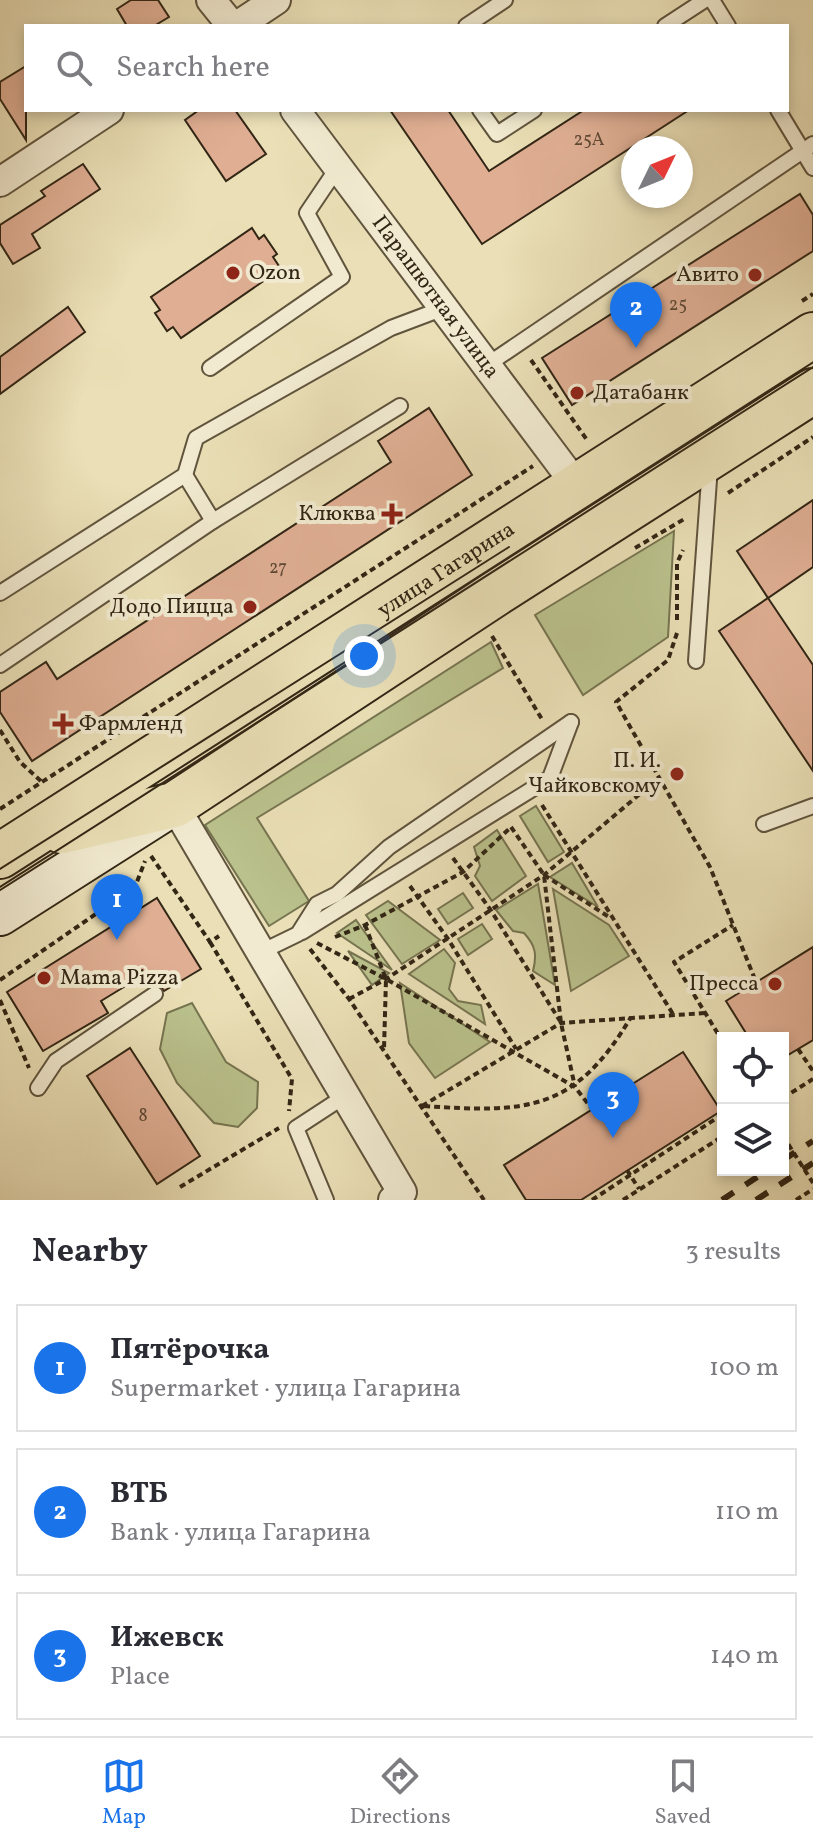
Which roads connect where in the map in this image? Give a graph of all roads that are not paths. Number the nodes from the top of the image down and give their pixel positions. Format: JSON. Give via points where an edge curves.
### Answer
{"nodes":[{"id":1,"x":211,"y":0,"type":"edge"},
{"id":2,"x":276,"y":0,"type":"edge"},
{"id":3,"x":505,"y":0,"type":"edge"},
{"id":4,"x":705,"y":0,"type":"edge"},
{"id":5,"x":712,"y":0,"type":"edge"},
{"id":6,"x":232,"y":24,"type":"edge"},
{"id":7,"x":237,"y":24,"type":"edge"},
{"id":8,"x":469,"y":24,"type":"edge"},
{"id":9,"x":668,"y":24,"type":"edge"},
{"id":10,"x":727,"y":24,"type":"edge"},
{"id":11,"x":106,"y":112,"type":"edge"},
{"id":12,"x":299,"y":112,"type":"edge"},
{"id":13,"x":481,"y":112,"type":"edge"},
{"id":14,"x":531,"y":112,"type":"edge"},
{"id":15,"x":780,"y":112,"type":"edge"},
{"id":16,"x":808,"y":147,"type":"edge"},
{"id":17,"x":338,"y":167,"type":"junction"},
{"id":18,"x":813,"y":168,"type":"edge"},
{"id":19,"x":0,"y":182,"type":"edge"},
{"id":20,"x":444,"y":308,"type":"junction"},
{"id":21,"x":806,"y":319,"type":"edge"},
{"id":22,"x":487,"y":365,"type":"junction"},
{"id":23,"x":210,"y":368,"type":"dead end"},
{"id":24,"x":813,"y":391,"type":"edge"},
{"id":25,"x":400,"y":406,"type":"dead end"},
{"id":26,"x":710,"y":457,"type":"junction"},
{"id":27,"x":565,"y":469,"type":"junction"},
{"id":28,"x":185,"y":475,"type":"junction"},
{"id":29,"x":213,"y":521,"type":"junction"},
{"id":30,"x":0,"y":593,"type":"edge"},
{"id":31,"x":696,"y":661,"type":"dead end"},
{"id":32,"x":0,"y":665,"type":"edge"},
{"id":33,"x":174,"y":805,"type":"junction"},
{"id":34,"x":813,"y":806,"type":"edge"},
{"id":35,"x":764,"y":824,"type":"dead end"},
{"id":36,"x":40,"y":832,"type":"junction"},
{"id":37,"x":0,"y":856,"type":"edge"},
{"id":38,"x":0,"y":915,"type":"edge"},
{"id":39,"x":298,"y":934,"type":"junction"},
{"id":40,"x":263,"y":951,"type":"junction"},
{"id":41,"x":155,"y":994,"type":"dead end"},
{"id":42,"x":38,"y":1088,"type":"road end"},
{"id":43,"x":345,"y":1096,"type":"junction"},
{"id":44,"x":326,"y":1200,"type":"edge"},
{"id":45,"x":393,"y":1200,"type":"edge"}],
"edges":[{"from":1,"to":6,"type":"street"},
{"from":2,"to":7,"type":"street"},
{"from":3,"to":8,"type":"lane"},
{"from":4,"to":9,"type":"lane"},
{"from":5,"to":10,"type":"lane"},
{"from":11,"to":19,"type":"street"},
{"from":12,"to":17,"type":"street","name":"Парашютная улица"},
{"from":13,"to":14,"type":"lane","via":[[497,134]]},
{"from":15,"to":16,"type":"lane"},
{"from":16,"to":18,"type":"lane"},
{"from":16,"to":22,"type":"lane"},
{"from":17,"to":20,"type":"street","name":"Парашютная улица"},
{"from":17,"to":23,"type":"lane","via":[[307,213],[342,277]]},
{"from":20,"to":22,"type":"street","name":"Парашютная улица"},
{"from":20,"to":28,"type":"lane","via":[[391,328],[196,438]]},
{"from":21,"to":27,"type":"main road","name":"улица Гагарина"},
{"from":22,"to":27,"type":"street","name":"Парашютная улица"},
{"from":24,"to":26,"type":"main road","name":"улица Гагарина"},
{"from":25,"to":29,"type":"lane"},
{"from":26,"to":31,"type":"lane"},
{"from":26,"to":33,"type":"main road","name":"улица Гагарина"},
{"from":27,"to":36,"type":"main road","name":"улица Гагарина"},
{"from":28,"to":29,"type":"lane"},
{"from":28,"to":30,"type":"lane"},
{"from":29,"to":32,"type":"lane"},
{"from":33,"to":36,"type":"main road","name":"улица Гагарина"},
{"from":33,"to":38,"type":"street"},
{"from":33,"to":40,"type":"street"},
{"from":34,"to":35,"type":"lane"},
{"from":36,"to":37,"type":"main road","name":"улица Гагарина"},
{"from":39,"to":39,"type":"lane","via":[[317,904],[337,894],[389,847],[571,722],[550,778]]},
{"from":39,"to":40,"type":"lane"},
{"from":40,"to":43,"type":"street"},
{"from":41,"to":42,"type":"lane","via":[[56,1061]]},
{"from":43,"to":44,"type":"lane","via":[[296,1128]]},
{"from":43,"to":45,"type":"street","via":[[402,1192]]}]}
